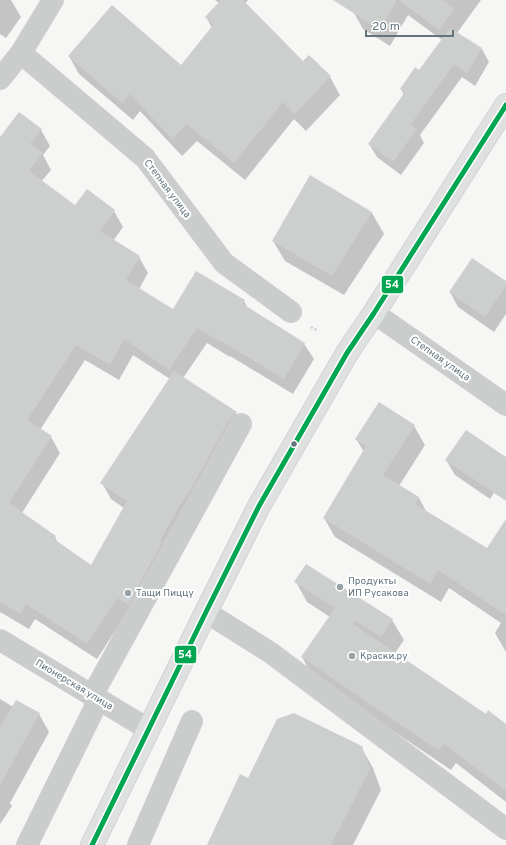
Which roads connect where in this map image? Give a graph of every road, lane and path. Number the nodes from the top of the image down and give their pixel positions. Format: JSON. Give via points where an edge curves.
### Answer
{"nodes":[{"id":1,"x":53,"y":0,"type":"edge"},
{"id":2,"x":21,"y":53,"type":"junction"},
{"id":3,"x":0,"y":79,"type":"edge"},
{"id":4,"x":506,"y":105,"type":"edge"},
{"id":5,"x":291,"y":312,"type":"dead end"},
{"id":6,"x":374,"y":313,"type":"junction"},
{"id":7,"x":506,"y":404,"type":"edge"},
{"id":8,"x":241,"y":424,"type":"dead end"},
{"id":9,"x":206,"y":612,"type":"junction"},
{"id":10,"x":0,"y":640,"type":"edge"},
{"id":11,"x":96,"y":697,"type":"junction"},
{"id":12,"x":192,"y":721,"type":"dead end"},
{"id":13,"x":148,"y":730,"type":"junction"},
{"id":14,"x":506,"y":829,"type":"edge"},
{"id":15,"x":27,"y":845,"type":"edge"},
{"id":16,"x":92,"y":845,"type":"edge"},
{"id":17,"x":138,"y":845,"type":"edge"}],
"edges":[{"from":1,"to":2,"type":"street"},
{"from":2,"to":3,"type":"street"},
{"from":2,"to":5,"type":"street","name":"Степная улица","via":[[145,158],[224,263]]},
{"from":4,"to":6,"type":"main road"},
{"from":6,"to":7,"type":"street","name":"Степная улица"},
{"from":6,"to":9,"type":"main road","via":[[347,353],[259,506]]},
{"from":8,"to":11,"type":"street"},
{"from":9,"to":13,"type":"main road"},
{"from":9,"to":14,"type":"street","via":[[270,654]]},
{"from":10,"to":11,"type":"street","name":"Пионерская улица"},
{"from":11,"to":13,"type":"street","name":"Пионерская улица"},
{"from":11,"to":15,"type":"street"},
{"from":12,"to":17,"type":"street"},
{"from":13,"to":16,"type":"main road"}]}
